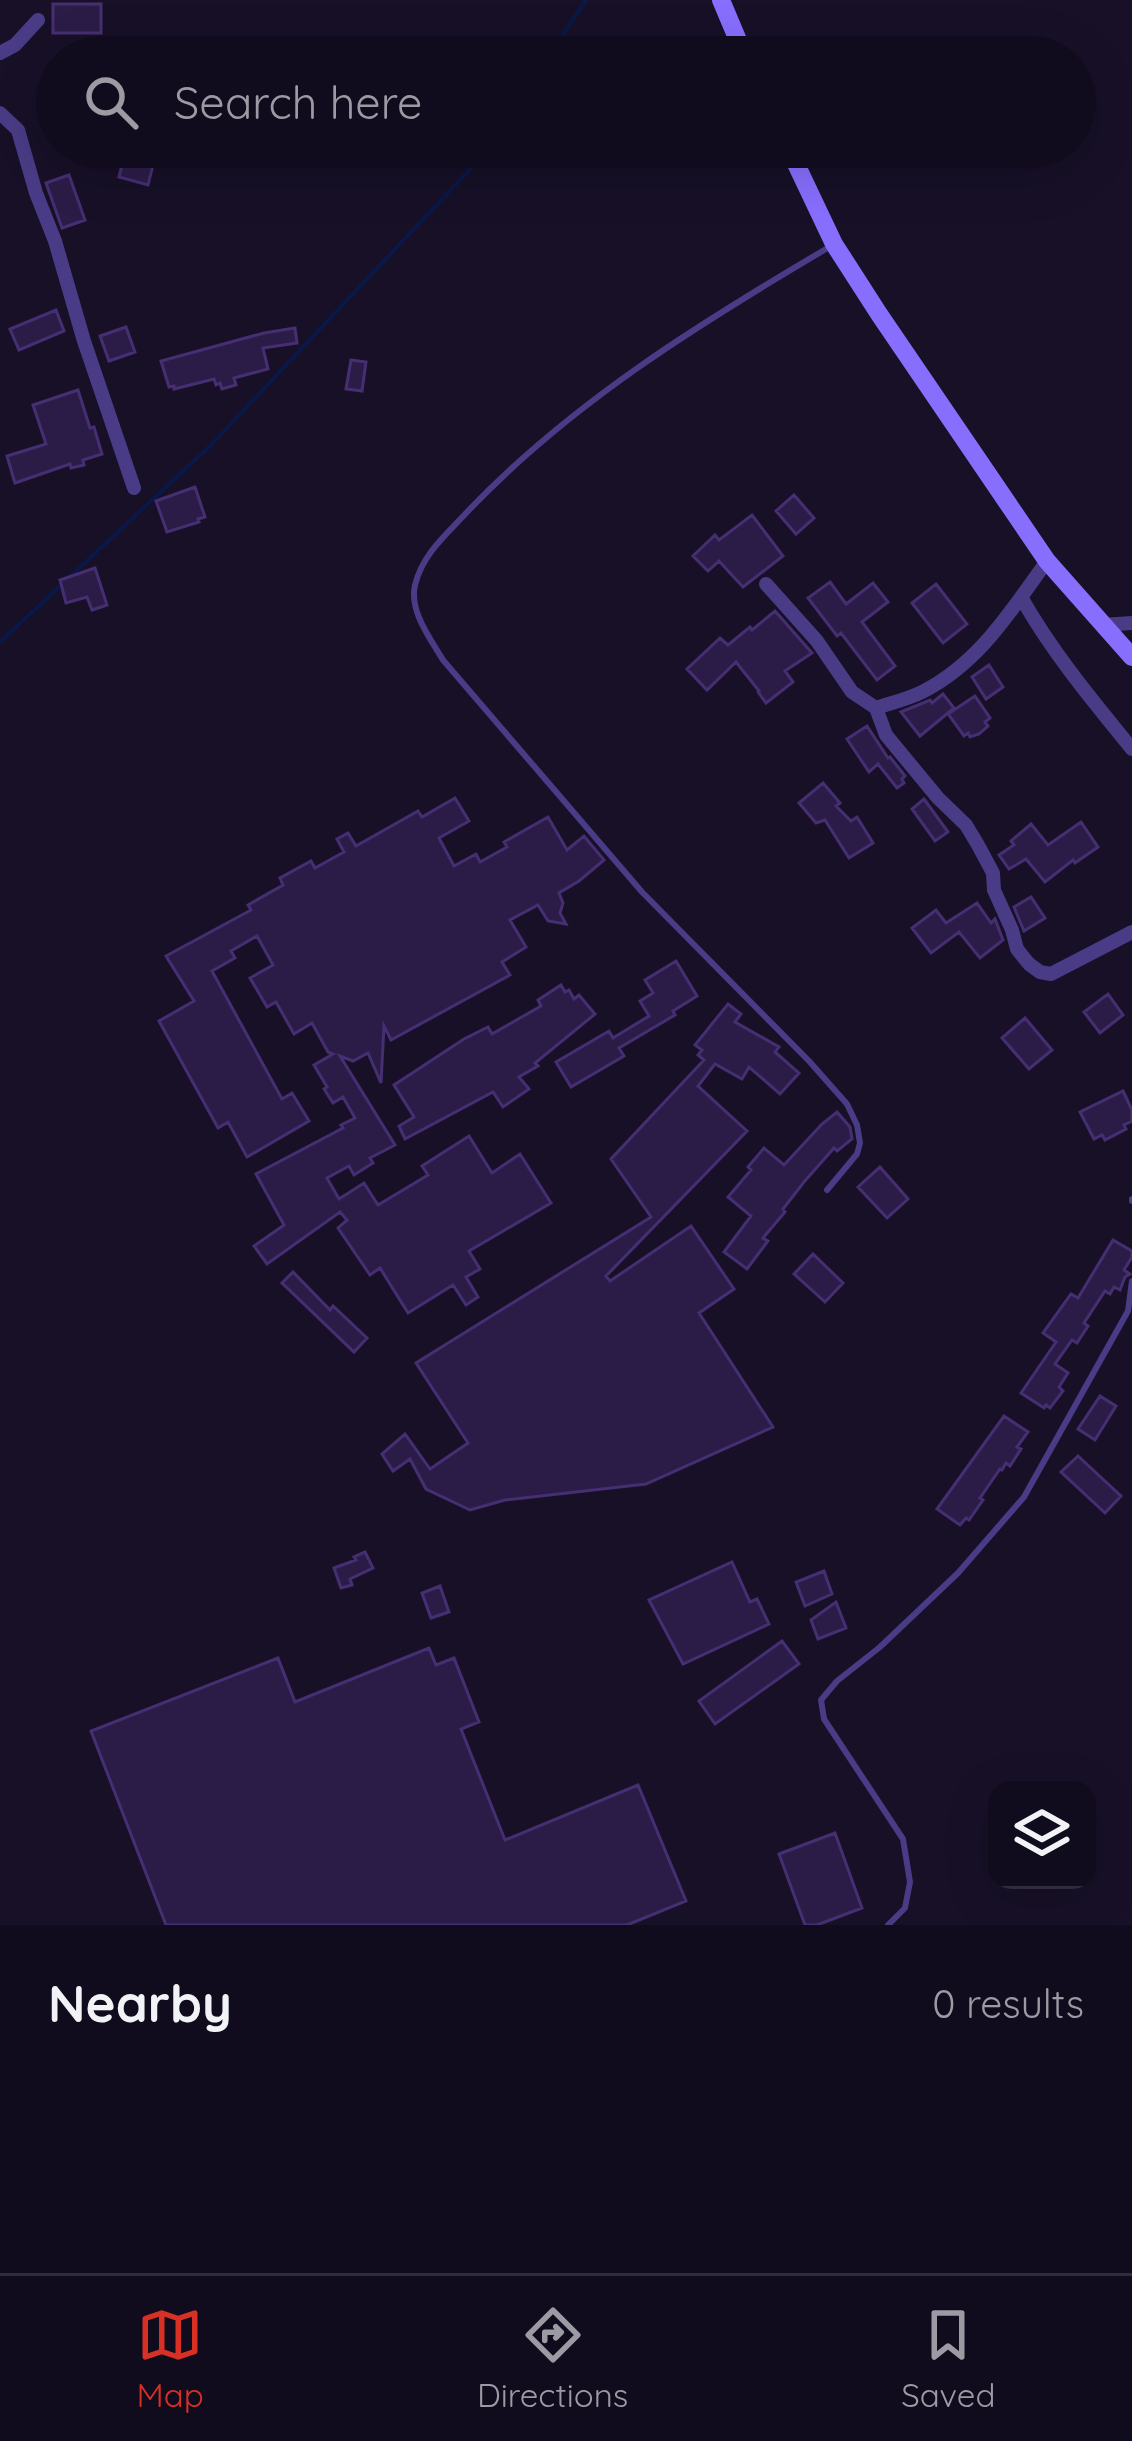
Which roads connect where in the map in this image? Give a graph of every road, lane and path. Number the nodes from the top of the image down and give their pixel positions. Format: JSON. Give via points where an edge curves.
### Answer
{"nodes":[{"id":1,"x":721,"y":0,"type":"edge"},
{"id":2,"x":38,"y":20,"type":"dead end"},
{"id":3,"x":737,"y":36,"type":"edge"},
{"id":4,"x":0,"y":53,"type":"edge"},
{"id":5,"x":0,"y":113,"type":"edge"},
{"id":6,"x":798,"y":168,"type":"edge"},
{"id":7,"x":835,"y":244,"type":"junction"},
{"id":8,"x":134,"y":488,"type":"dead end"},
{"id":9,"x":1047,"y":561,"type":"junction"},
{"id":10,"x":766,"y":584,"type":"dead end"},
{"id":11,"x":1021,"y":597,"type":"junction"},
{"id":12,"x":1132,"y":623,"type":"edge"},
{"id":13,"x":1102,"y":625,"type":"junction"},
{"id":14,"x":1132,"y":657,"type":"edge"},
{"id":15,"x":876,"y":708,"type":"junction"},
{"id":16,"x":1132,"y":749,"type":"edge"},
{"id":17,"x":1132,"y":932,"type":"edge"},
{"id":18,"x":827,"y":1190,"type":"dead end"},
{"id":19,"x":1132,"y":1281,"type":"edge"},
{"id":20,"x":1130,"y":1312,"type":"edge"},
{"id":21,"x":888,"y":1925,"type":"edge"}],
"edges":[{"from":1,"to":3,"type":"main road"},
{"from":2,"to":4,"type":"street"},
{"from":5,"to":8,"type":"street","via":[[18,130]]},
{"from":6,"to":7,"type":"main road"},
{"from":7,"to":9,"type":"main road"},
{"from":7,"to":18,"type":"lane","via":[[609,387],[506,471],[427,554],[414,589],[418,616],[443,660],[642,892],[847,1104],[860,1143]]},
{"from":9,"to":11,"type":"street"},
{"from":9,"to":13,"type":"main road"},
{"from":10,"to":15,"type":"street","via":[[852,692]]},
{"from":11,"to":15,"type":"street","via":[[961,669]]},
{"from":11,"to":16,"type":"street"},
{"from":12,"to":13,"type":"street"},
{"from":13,"to":14,"type":"main road"},
{"from":15,"to":17,"type":"street","via":[[886,735],[978,845],[1029,964],[1051,974]]},
{"from":19,"to":20,"type":"lane"},
{"from":20,"to":21,"type":"lane","via":[[1024,1497],[958,1573],[820,1700],[824,1719],[903,1840],[910,1882],[905,1908]]}]}
